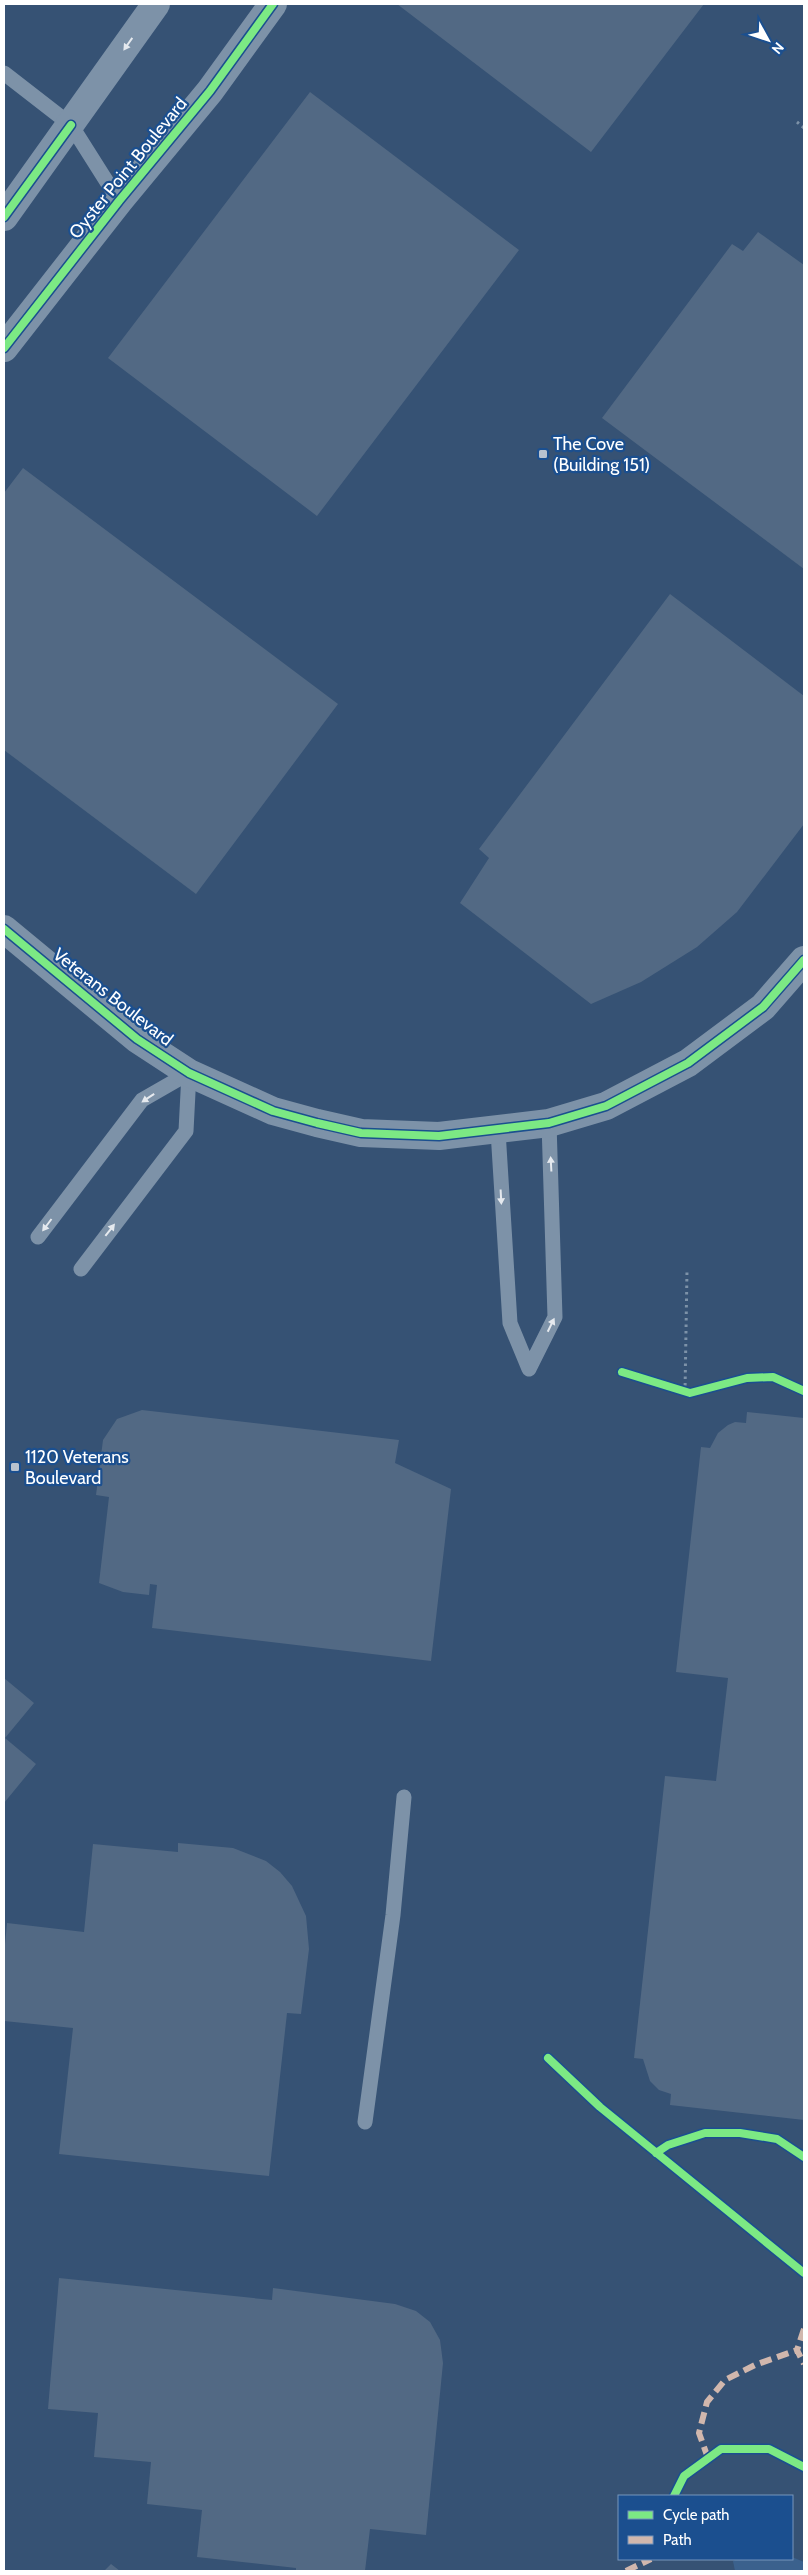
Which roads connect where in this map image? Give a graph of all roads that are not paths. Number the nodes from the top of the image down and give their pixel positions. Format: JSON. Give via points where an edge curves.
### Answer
{"nodes":[{"id":1,"x":156,"y":4,"type":"edge"},
{"id":2,"x":274,"y":4,"type":"edge"},
{"id":3,"x":4,"y":73,"type":"edge"},
{"id":4,"x":71,"y":125,"type":"junction"},
{"id":5,"x":119,"y":201,"type":"junction"},
{"id":6,"x":4,"y":217,"type":"edge"},
{"id":7,"x":4,"y":348,"type":"edge"},
{"id":8,"x":4,"y":929,"type":"edge"},
{"id":9,"x":804,"y":960,"type":"edge"},
{"id":10,"x":189,"y":1073,"type":"junction"},
{"id":11,"x":549,"y":1123,"type":"junction"},
{"id":12,"x":498,"y":1131,"type":"junction"},
{"id":13,"x":38,"y":1237,"type":"dead end"},
{"id":14,"x":81,"y":1269,"type":"dead end"},
{"id":15,"x":404,"y":1797,"type":"dead end"},
{"id":16,"x":366,"y":2122,"type":"dead end"}],
"edges":[{"from":1,"to":4,"type":"street","one_way":true},
{"from":2,"to":5,"type":"street","name":"Oyster Point Boulevard","via":[[210,91]]},
{"from":3,"to":4,"type":"lane"},
{"from":4,"to":5,"type":"lane"},
{"from":4,"to":6,"type":"street"},
{"from":5,"to":7,"type":"street","name":"Oyster Point Boulevard"},
{"from":8,"to":10,"type":"street","name":"Veterans Boulevard","via":[[138,1040]]},
{"from":9,"to":11,"type":"street","name":"Veterans Boulevard","via":[[763,1006],[688,1063],[606,1106]]},
{"from":10,"to":12,"type":"street","name":"Veterans Boulevard","via":[[273,1111],[361,1133],[439,1136]]},
{"from":10,"to":13,"type":"lane","one_way":true,"via":[[142,1100]]},
{"from":14,"to":10,"type":"lane","one_way":true,"via":[[186,1131]]},
{"from":11,"to":12,"type":"street","name":"Veterans Boulevard"},
{"from":12,"to":11,"type":"lane","one_way":true,"via":[[510,1323],[529,1369],[555,1317]]},
{"from":15,"to":16,"type":"lane","via":[[393,1915]]}]}
